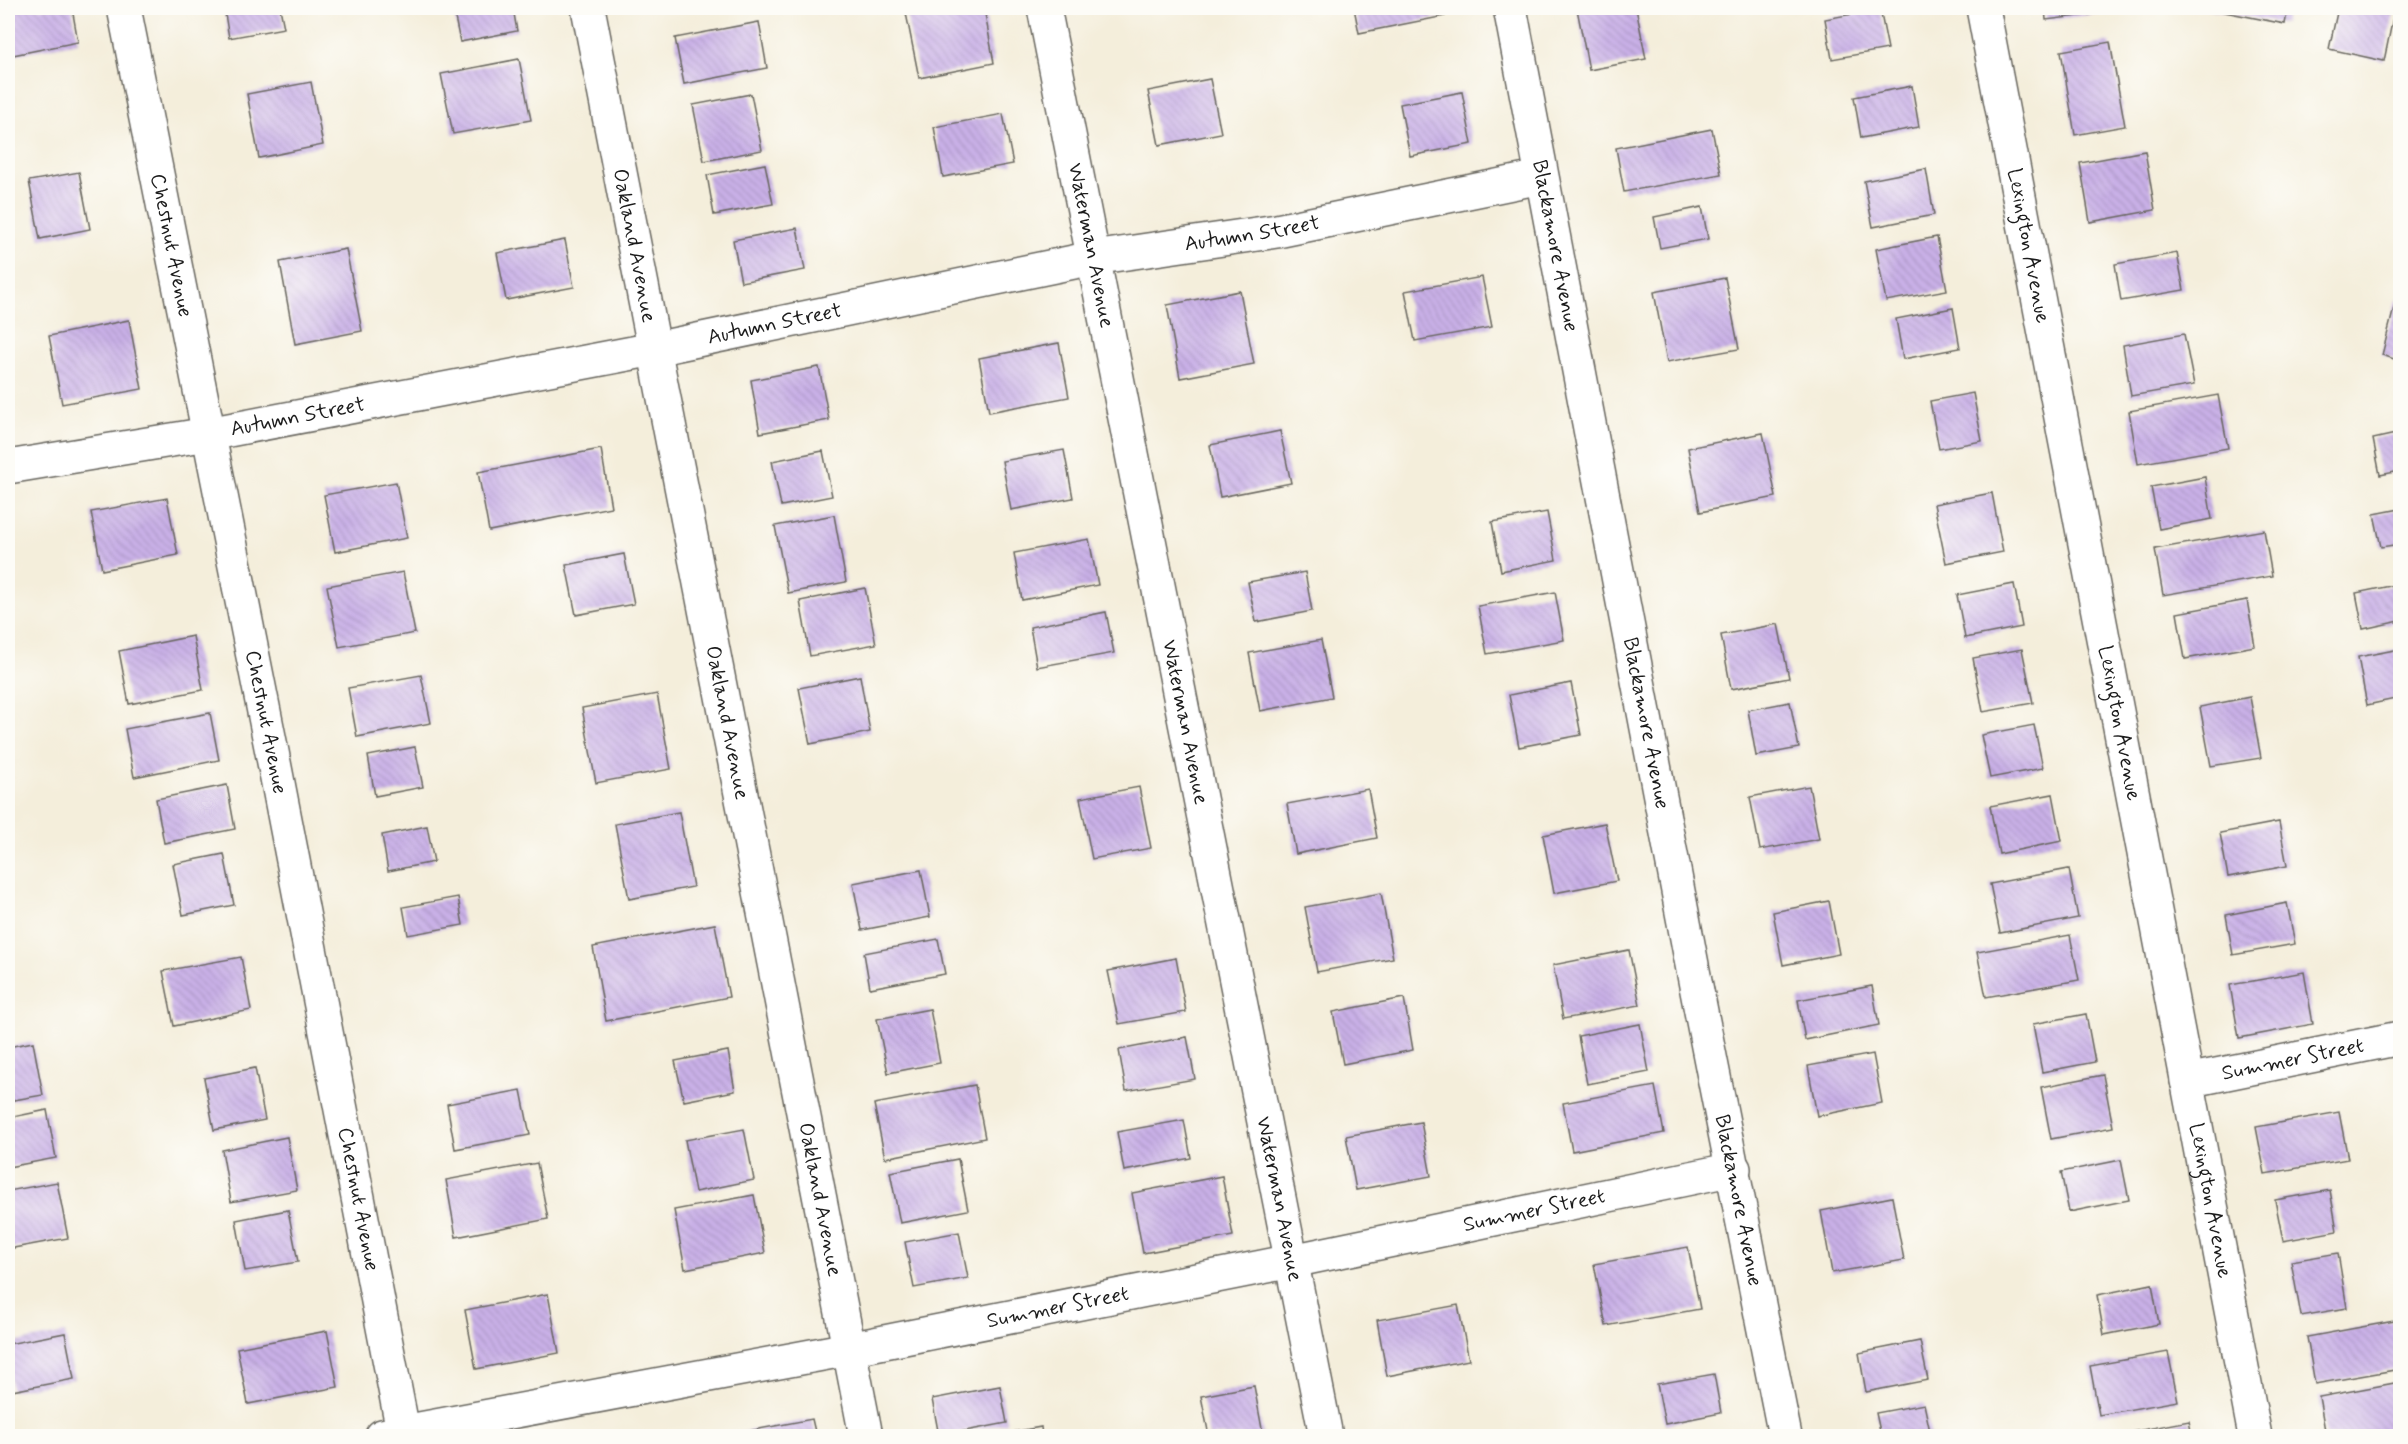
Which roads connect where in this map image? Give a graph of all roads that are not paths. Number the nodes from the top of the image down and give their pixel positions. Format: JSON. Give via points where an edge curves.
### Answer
{"nodes":[{"id":1,"x":124,"y":8,"type":"edge"},
{"id":2,"x":588,"y":8,"type":"edge"},
{"id":3,"x":1044,"y":8,"type":"edge"},
{"id":4,"x":1510,"y":8,"type":"edge"},
{"id":5,"x":1983,"y":8,"type":"edge"},
{"id":6,"x":1541,"y":177,"type":"junction"},
{"id":7,"x":1093,"y":258,"type":"junction"},
{"id":8,"x":654,"y":349,"type":"junction"},
{"id":9,"x":208,"y":434,"type":"junction"},
{"id":10,"x":8,"y":467,"type":"edge"},
{"id":11,"x":2400,"y":1038,"type":"edge"},
{"id":12,"x":2187,"y":1081,"type":"junction"},
{"id":13,"x":1734,"y":1169,"type":"junction"},
{"id":14,"x":1292,"y":1261,"type":"junction"},
{"id":15,"x":849,"y":1349,"type":"junction"},
{"id":16,"x":397,"y":1435,"type":"edge"},
{"id":17,"x":866,"y":1437,"type":"edge"},
{"id":18,"x":1326,"y":1437,"type":"edge"},
{"id":19,"x":1785,"y":1437,"type":"edge"},
{"id":20,"x":2255,"y":1437,"type":"edge"}],
"edges":[{"from":1,"to":9,"type":"street","name":"Chestnut Avenue"},
{"from":2,"to":8,"type":"street","name":"Oakland Avenue"},
{"from":3,"to":7,"type":"street","name":"Waterman Avenue"},
{"from":4,"to":6,"type":"street","name":"Blackamore Avenue"},
{"from":5,"to":12,"type":"street","name":"Lexington Avenue"},
{"from":6,"to":7,"type":"street","name":"Autumn Street","via":[[1277,231]]},
{"from":6,"to":13,"type":"street","name":"Blackamore Avenue"},
{"from":7,"to":8,"type":"street","name":"Autumn Street"},
{"from":7,"to":14,"type":"street","name":"Waterman Avenue"},
{"from":8,"to":9,"type":"street","name":"Autumn Street"},
{"from":8,"to":15,"type":"street","name":"Oakland Avenue"},
{"from":9,"to":10,"type":"street","name":"Autumn Street"},
{"from":9,"to":16,"type":"street","name":"Chestnut Avenue"},
{"from":11,"to":12,"type":"street","name":"Summer Street"},
{"from":12,"to":20,"type":"street","name":"Lexington Avenue"},
{"from":13,"to":14,"type":"street","name":"Summer Street"},
{"from":13,"to":19,"type":"street","name":"Blackamore Avenue"},
{"from":14,"to":15,"type":"street","name":"Summer Street"},
{"from":14,"to":18,"type":"street","name":"Waterman Avenue"},
{"from":15,"to":16,"type":"street","name":"Summer Street"},
{"from":15,"to":17,"type":"street","name":"Oakland Avenue"}]}
